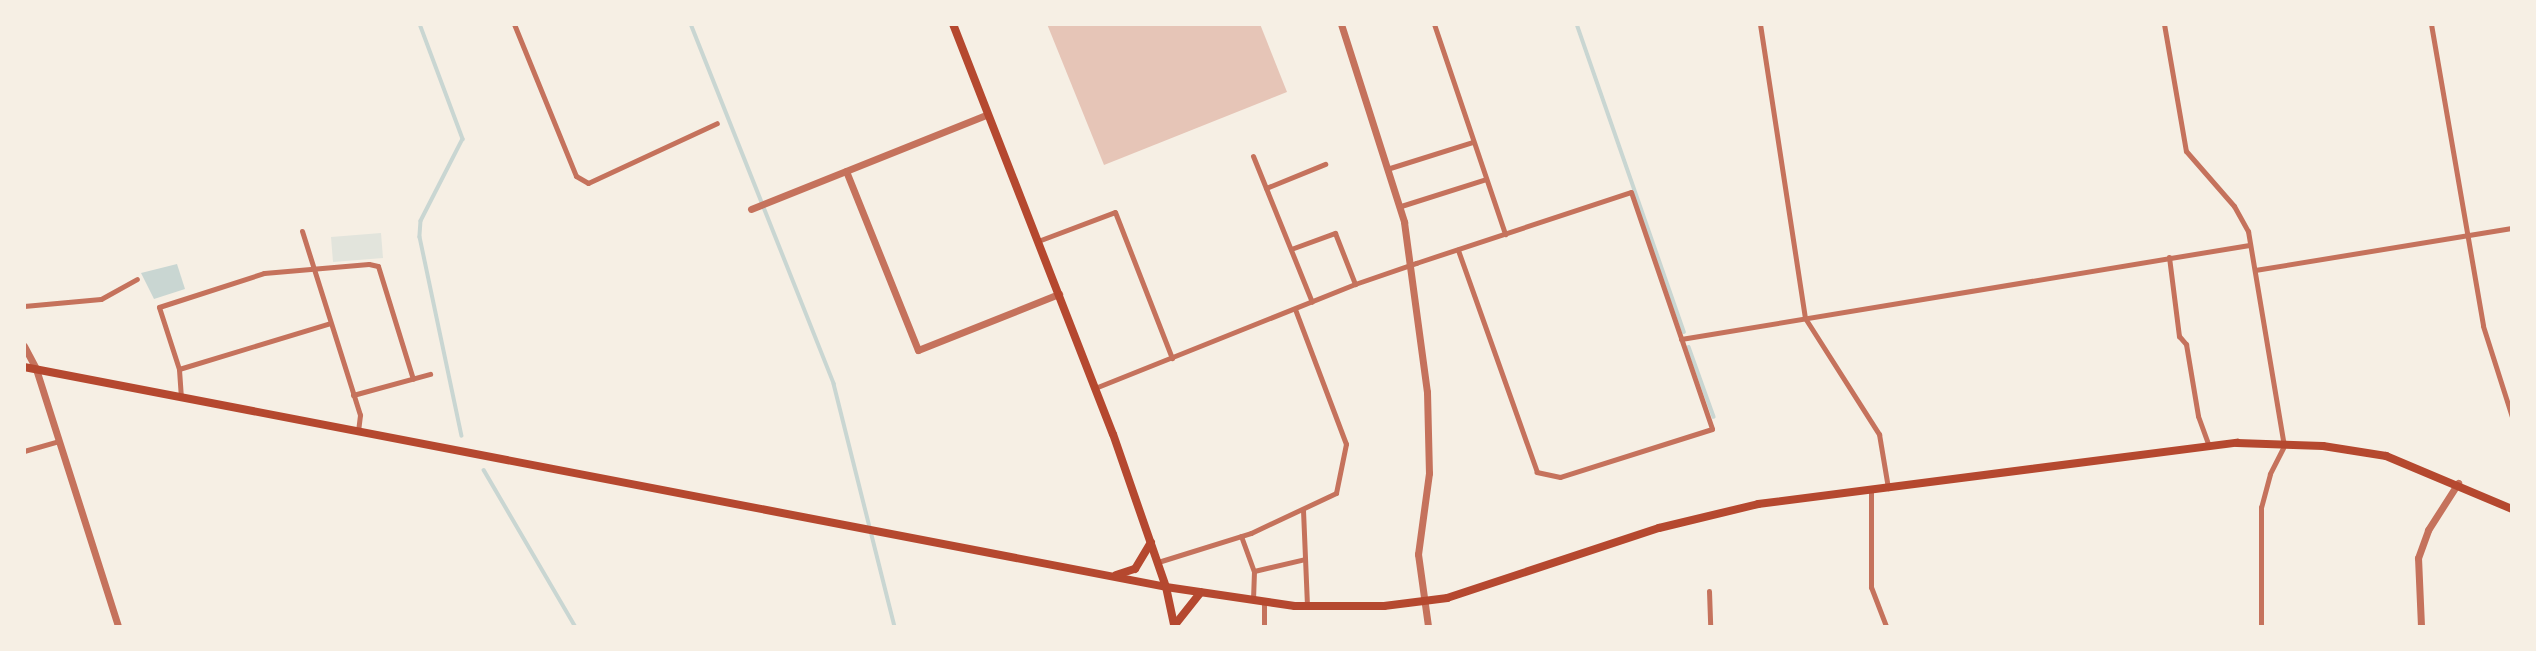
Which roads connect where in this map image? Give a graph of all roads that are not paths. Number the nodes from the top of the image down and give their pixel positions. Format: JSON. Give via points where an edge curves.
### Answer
{"nodes":[{"id":1,"x":514,"y":24,"type":"edge"},
{"id":2,"x":953,"y":24,"type":"edge"},
{"id":3,"x":1341,"y":24,"type":"edge"},
{"id":4,"x":1434,"y":24,"type":"edge"},
{"id":5,"x":1760,"y":24,"type":"edge"},
{"id":6,"x":2164,"y":24,"type":"edge"},
{"id":7,"x":2431,"y":24,"type":"edge"},
{"id":8,"x":988,"y":114,"type":"junction"},
{"id":9,"x":717,"y":123,"type":"dead end"},
{"id":10,"x":1473,"y":142,"type":"junction"},
{"id":11,"x":1253,"y":156,"type":"dead end"},
{"id":12,"x":1325,"y":164,"type":"dead end"},
{"id":13,"x":1390,"y":169,"type":"junction"},
{"id":14,"x":846,"y":170,"type":"junction"},
{"id":15,"x":1486,"y":179,"type":"junction"},
{"id":16,"x":1266,"y":188,"type":"junction"},
{"id":17,"x":1401,"y":206,"type":"junction"},
{"id":18,"x":753,"y":208,"type":"dead end"},
{"id":19,"x":2511,"y":228,"type":"edge"},
{"id":20,"x":302,"y":231,"type":"dead end"},
{"id":21,"x":1504,"y":234,"type":"junction"},
{"id":22,"x":2466,"y":235,"type":"junction"},
{"id":23,"x":1038,"y":242,"type":"junction"},
{"id":24,"x":2249,"y":245,"type":"junction"},
{"id":25,"x":1291,"y":249,"type":"junction"},
{"id":26,"x":1458,"y":250,"type":"junction"},
{"id":27,"x":2169,"y":257,"type":"junction"},
{"id":28,"x":1410,"y":265,"type":"junction"},
{"id":29,"x":312,"y":269,"type":"junction"},
{"id":30,"x":2255,"y":270,"type":"junction"},
{"id":31,"x":137,"y":279,"type":"dead end"},
{"id":32,"x":1355,"y":284,"type":"junction"},
{"id":33,"x":1059,"y":294,"type":"junction"},
{"id":34,"x":1312,"y":302,"type":"junction"},
{"id":35,"x":24,"y":306,"type":"edge"},
{"id":36,"x":1295,"y":309,"type":"junction"},
{"id":37,"x":1805,"y":317,"type":"junction"},
{"id":38,"x":330,"y":323,"type":"junction"},
{"id":39,"x":1681,"y":339,"type":"junction"},
{"id":40,"x":24,"y":346,"type":"edge"},
{"id":41,"x":1171,"y":358,"type":"junction"},
{"id":42,"x":24,"y":367,"type":"edge"},
{"id":43,"x":37,"y":369,"type":"junction"},
{"id":44,"x":179,"y":369,"type":"junction"},
{"id":45,"x":430,"y":374,"type":"dead end"},
{"id":46,"x":413,"y":379,"type":"junction"},
{"id":47,"x":1096,"y":388,"type":"junction"},
{"id":48,"x":353,"y":396,"type":"junction"},
{"id":49,"x":181,"y":398,"type":"junction"},
{"id":50,"x":2511,"y":417,"type":"edge"},
{"id":51,"x":358,"y":431,"type":"junction"},
{"id":52,"x":59,"y":441,"type":"junction"},
{"id":53,"x":2210,"y":446,"type":"junction"},
{"id":54,"x":2284,"y":446,"type":"junction"},
{"id":55,"x":24,"y":451,"type":"edge"},
{"id":56,"x":2458,"y":483,"type":"junction"},
{"id":57,"x":1871,"y":488,"type":"junction"},
{"id":58,"x":1888,"y":488,"type":"junction"},
{"id":59,"x":2511,"y":509,"type":"edge"},
{"id":60,"x":1303,"y":510,"type":"junction"},
{"id":61,"x":1241,"y":536,"type":"junction"},
{"id":62,"x":1151,"y":542,"type":"junction"},
{"id":63,"x":1305,"y":559,"type":"junction"},
{"id":64,"x":1158,"y":562,"type":"junction"},
{"id":65,"x":1254,"y":571,"type":"junction"},
{"id":66,"x":1113,"y":576,"type":"junction"},
{"id":67,"x":1166,"y":587,"type":"junction"},
{"id":68,"x":1709,"y":591,"type":"dead end"},
{"id":69,"x":1202,"y":592,"type":"junction"},
{"id":70,"x":1253,"y":599,"type":"junction"},
{"id":71,"x":1264,"y":601,"type":"junction"},
{"id":72,"x":1426,"y":602,"type":"junction"},
{"id":73,"x":1307,"y":606,"type":"junction"},
{"id":74,"x":118,"y":626,"type":"edge"},
{"id":75,"x":1174,"y":626,"type":"edge"},
{"id":76,"x":1264,"y":626,"type":"edge"},
{"id":77,"x":1428,"y":626,"type":"edge"},
{"id":78,"x":1710,"y":626,"type":"edge"},
{"id":79,"x":1885,"y":626,"type":"edge"},
{"id":80,"x":2261,"y":626,"type":"edge"},
{"id":81,"x":2421,"y":626,"type":"edge"}],
"edges":[{"from":1,"to":9,"type":"street","via":[[576,176],[588,183]]},
{"from":2,"to":8,"type":"main road"},
{"from":3,"to":13,"type":"street"},
{"from":4,"to":10,"type":"street"},
{"from":5,"to":37,"type":"street"},
{"from":6,"to":24,"type":"street","via":[[2186,151],[2242,217]]},
{"from":7,"to":22,"type":"street"},
{"from":8,"to":14,"type":"street"},
{"from":8,"to":23,"type":"main road"},
{"from":10,"to":13,"type":"street"},
{"from":10,"to":15,"type":"street"},
{"from":11,"to":16,"type":"street"},
{"from":12,"to":16,"type":"street"},
{"from":13,"to":17,"type":"street"},
{"from":14,"to":18,"type":"street"},
{"from":14,"to":33,"type":"street","via":[[918,350]]},
{"from":15,"to":17,"type":"street"},
{"from":15,"to":21,"type":"street"},
{"from":16,"to":25,"type":"street"},
{"from":17,"to":28,"type":"street"},
{"from":19,"to":22,"type":"street"},
{"from":20,"to":29,"type":"street"},
{"from":21,"to":26,"type":"street"},
{"from":21,"to":39,"type":"street","via":[[1631,192]]},
{"from":22,"to":30,"type":"street"},
{"from":22,"to":50,"type":"street","via":[[2483,326]]},
{"from":23,"to":33,"type":"main road"},
{"from":23,"to":41,"type":"street","via":[[1115,212]]},
{"from":24,"to":27,"type":"street"},
{"from":24,"to":30,"type":"street"},
{"from":25,"to":32,"type":"street","via":[[1335,233]]},
{"from":25,"to":34,"type":"street"},
{"from":26,"to":28,"type":"street"},
{"from":26,"to":39,"type":"street","via":[[1537,472],[1560,477],[1712,429]]},
{"from":27,"to":37,"type":"street"},
{"from":27,"to":53,"type":"street","via":[[2179,336],[2186,344],[2198,416]]},
{"from":28,"to":32,"type":"street"},
{"from":28,"to":72,"type":"street","via":[[1427,392],[1429,473],[1418,554]]},
{"from":29,"to":38,"type":"street"},
{"from":29,"to":44,"type":"street","via":[[264,273],[159,307]]},
{"from":29,"to":46,"type":"street","via":[[378,266]]},
{"from":30,"to":54,"type":"street"},
{"from":31,"to":35,"type":"street","via":[[102,299]]},
{"from":32,"to":34,"type":"street"},
{"from":33,"to":47,"type":"main road"},
{"from":34,"to":36,"type":"street"},
{"from":36,"to":41,"type":"street"},
{"from":36,"to":60,"type":"street","via":[[1346,444],[1336,493]]},
{"from":37,"to":39,"type":"street"},
{"from":37,"to":58,"type":"street","via":[[1879,434]]},
{"from":38,"to":44,"type":"street"},
{"from":38,"to":48,"type":"street"},
{"from":40,"to":43,"type":"street"},
{"from":41,"to":47,"type":"street"},
{"from":42,"to":43,"type":"main road"},
{"from":43,"to":49,"type":"main road"},
{"from":43,"to":52,"type":"street"},
{"from":44,"to":49,"type":"street"},
{"from":45,"to":46,"type":"street"},
{"from":46,"to":48,"type":"street"},
{"from":47,"to":62,"type":"main road"},
{"from":48,"to":51,"type":"street","via":[[360,415]]},
{"from":49,"to":51,"type":"main road"},
{"from":51,"to":66,"type":"main road"},
{"from":52,"to":55,"type":"street"},
{"from":52,"to":74,"type":"street"},
{"from":53,"to":54,"type":"main road"},
{"from":53,"to":58,"type":"main road"},
{"from":54,"to":56,"type":"main road","via":[[2323,446],[2386,456]]},
{"from":54,"to":80,"type":"street","via":[[2270,474],[2262,507]]},
{"from":56,"to":59,"type":"main road"},
{"from":56,"to":81,"type":"street","via":[[2428,530],[2418,558]]},
{"from":57,"to":58,"type":"main road"},
{"from":57,"to":72,"type":"main road","via":[[1758,504],[1659,528]]},
{"from":57,"to":79,"type":"street","via":[[1871,587]]},
{"from":60,"to":61,"type":"street"},
{"from":60,"to":63,"type":"street"},
{"from":61,"to":64,"type":"street"},
{"from":61,"to":65,"type":"street"},
{"from":62,"to":64,"type":"main road"},
{"from":62,"to":66,"type":"main road","via":[[1135,569]]},
{"from":63,"to":65,"type":"street"},
{"from":63,"to":73,"type":"street"},
{"from":64,"to":67,"type":"main road"},
{"from":65,"to":70,"type":"street"},
{"from":66,"to":67,"type":"main road"},
{"from":67,"to":69,"type":"main road"},
{"from":67,"to":75,"type":"main road"},
{"from":68,"to":78,"type":"street"},
{"from":69,"to":70,"type":"main road"},
{"from":69,"to":75,"type":"main road","via":[[1189,601]]},
{"from":70,"to":71,"type":"main road"},
{"from":71,"to":73,"type":"main road"},
{"from":71,"to":76,"type":"street"},
{"from":72,"to":73,"type":"main road"},
{"from":72,"to":77,"type":"street"}]}
